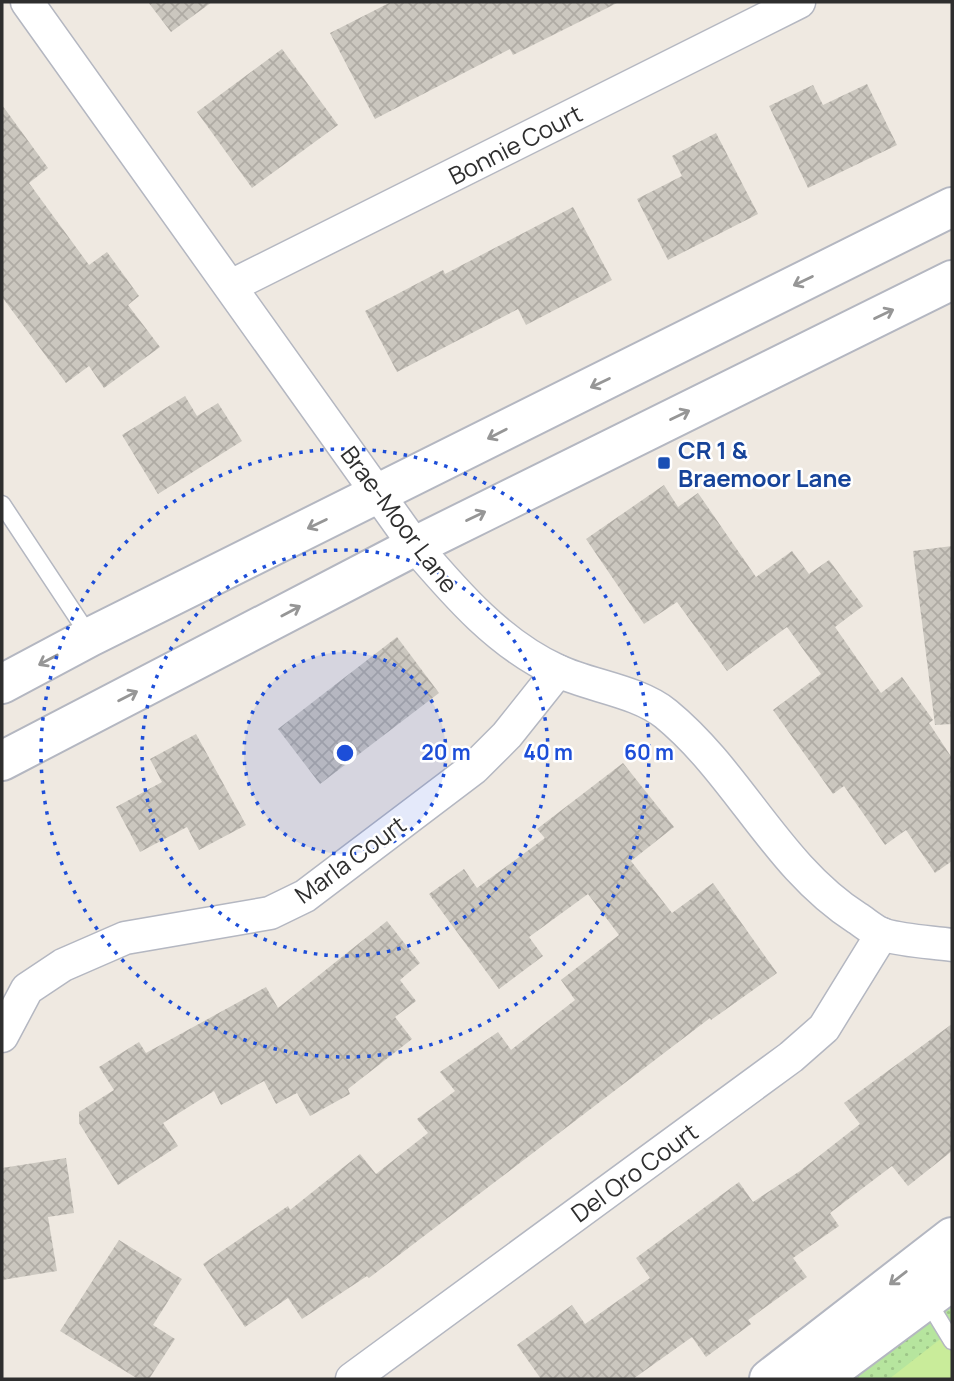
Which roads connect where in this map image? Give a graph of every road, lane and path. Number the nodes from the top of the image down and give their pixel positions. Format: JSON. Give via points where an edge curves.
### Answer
{"nodes":[{"id":1,"x":27,"y":2,"type":"edge"},
{"id":2,"x":799,"y":2,"type":"edge"},
{"id":3,"x":952,"y":207,"type":"edge"},
{"id":4,"x":952,"y":280,"type":"edge"},
{"id":5,"x":231,"y":286,"type":"junction"},
{"id":6,"x":378,"y":494,"type":"junction"},
{"id":7,"x":2,"y":504,"type":"edge"},
{"id":8,"x":415,"y":546,"type":"junction"},
{"id":9,"x":90,"y":637,"type":"junction"},
{"id":10,"x":558,"y":671,"type":"junction"},
{"id":11,"x":2,"y":684,"type":"edge"},
{"id":12,"x":2,"y":761,"type":"edge"},
{"id":13,"x":882,"y":934,"type":"junction"},
{"id":14,"x":952,"y":945,"type":"edge"},
{"id":15,"x":2,"y":1036,"type":"edge"},
{"id":16,"x":952,"y":1237,"type":"edge"},
{"id":17,"x":939,"y":1290,"type":"edge"},
{"id":18,"x":952,"y":1341,"type":"edge"},
{"id":19,"x":352,"y":1379,"type":"edge"},
{"id":20,"x":769,"y":1379,"type":"edge"},
{"id":21,"x":820,"y":1379,"type":"edge"}],
"edges":[{"from":1,"to":5,"type":"street","name":"Brae-Moor Lane"},
{"from":2,"to":5,"type":"street","name":"Bonnie Court"},
{"from":3,"to":6,"type":"main road","one_way":true},
{"from":8,"to":4,"type":"main road","one_way":true},
{"from":5,"to":6,"type":"street","name":"Brae-Moor Lane"},
{"from":6,"to":8,"type":"street","name":"Brae-Moor Lane"},
{"from":6,"to":9,"type":"main road","one_way":true},
{"from":7,"to":9,"type":"lane"},
{"from":8,"to":10,"type":"street","name":"Brae-Moor Lane","via":[[458,597],[510,642]]},
{"from":12,"to":8,"type":"main road","one_way":true},
{"from":9,"to":11,"type":"main road","one_way":true},
{"from":10,"to":13,"type":"street","name":"Brae-Moor Lane","via":[[663,711],[702,746],[788,858],[829,900]]},
{"from":10,"to":15,"type":"street","name":"Marla Court","via":[[474,768],[305,896],[270,913],[125,938],[63,965],[27,989]]},
{"from":13,"to":14,"type":"street","name":"Brae-Moor Lane"},
{"from":13,"to":19,"type":"street","name":"Del Oro Court","via":[[824,1028],[791,1056]]},
{"from":16,"to":20,"type":"main road","one_way":true},
{"from":17,"to":18,"type":"lane"},
{"from":17,"to":21,"type":"main road"}]}
